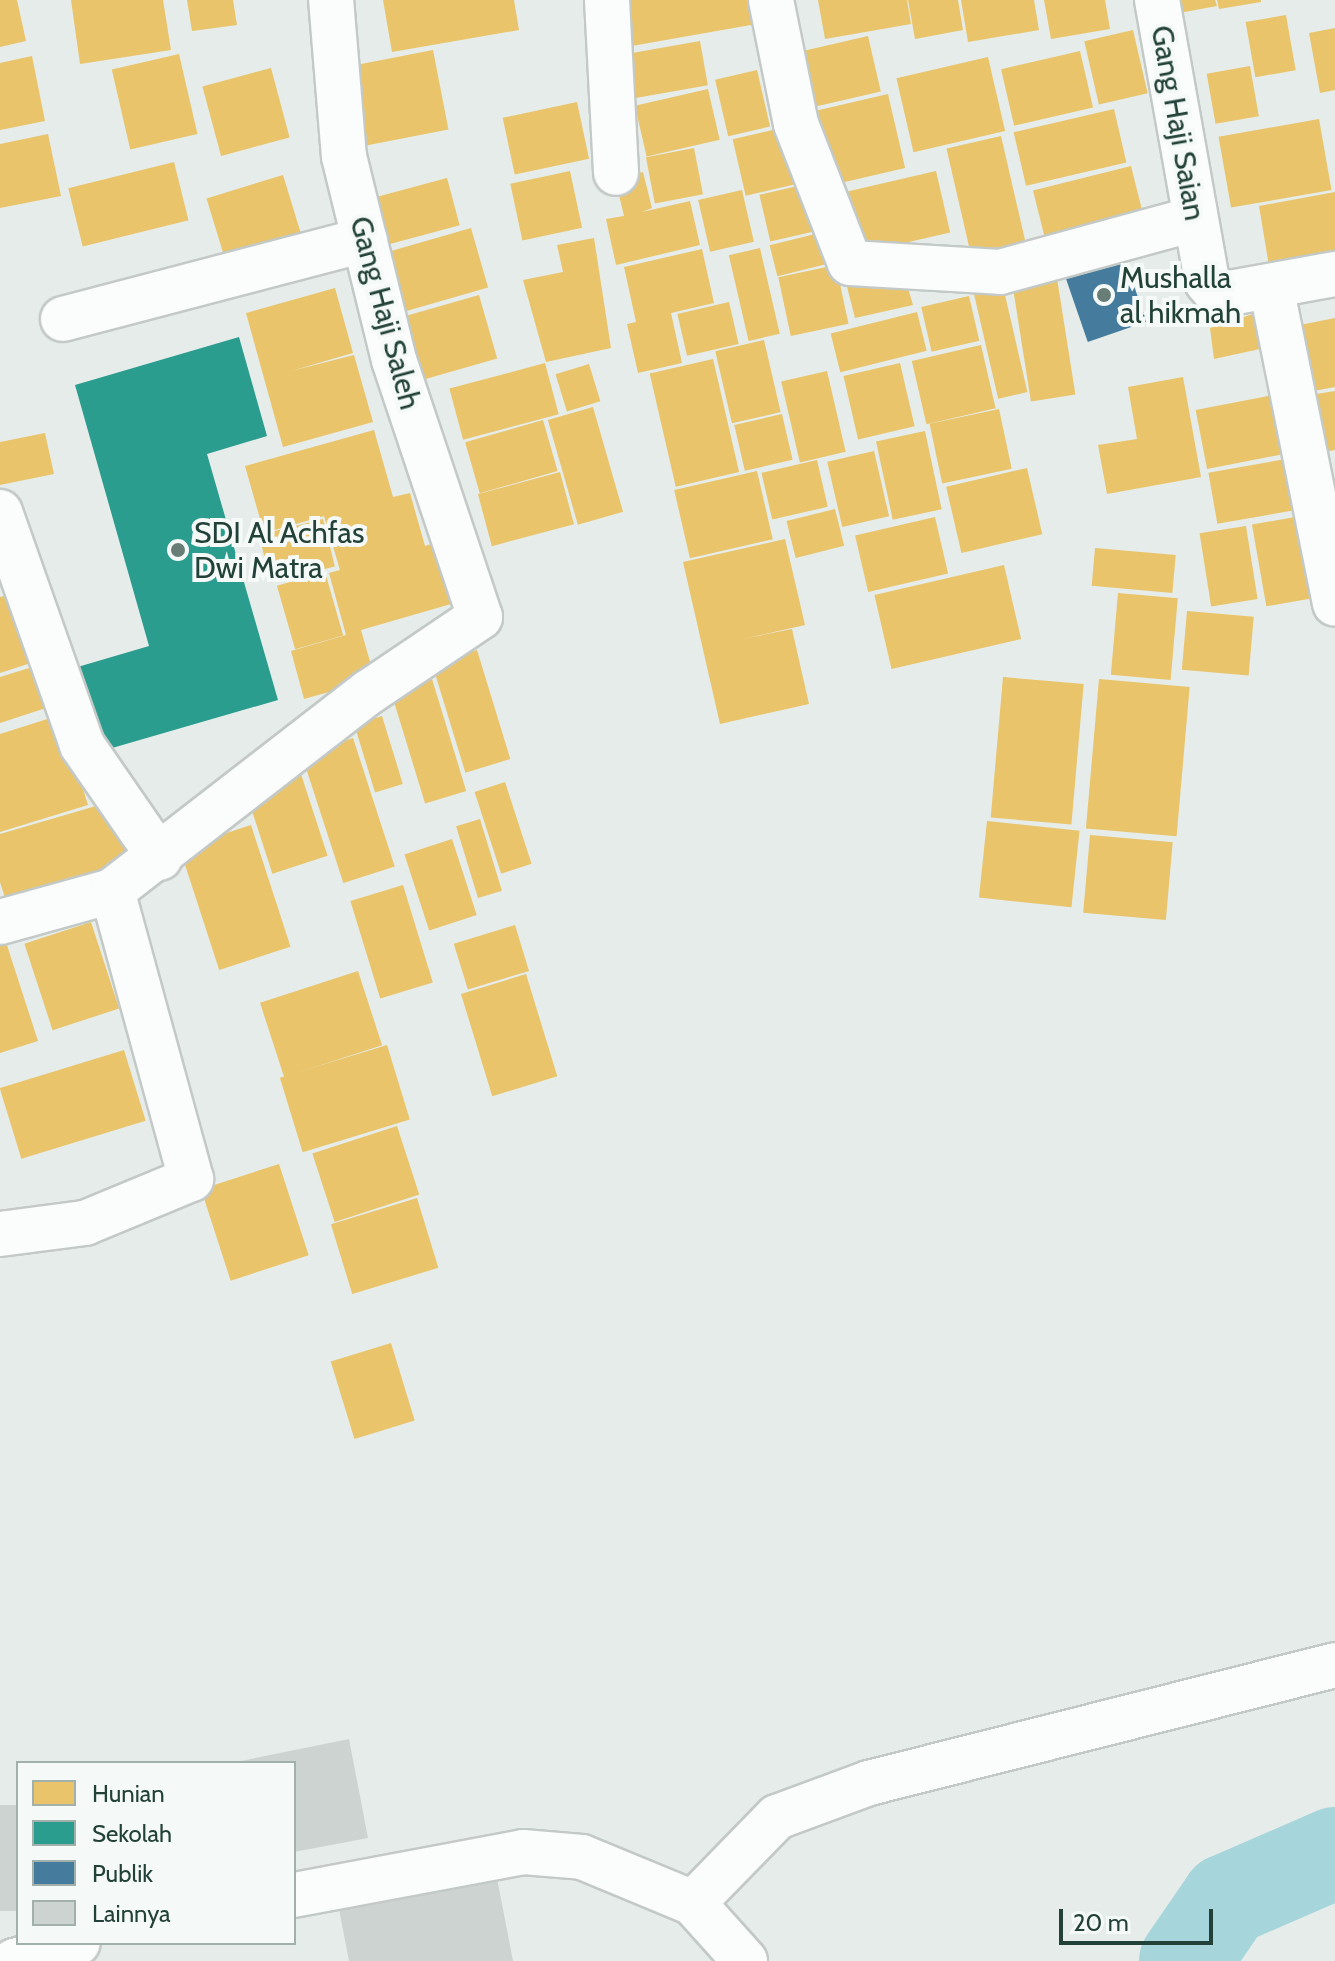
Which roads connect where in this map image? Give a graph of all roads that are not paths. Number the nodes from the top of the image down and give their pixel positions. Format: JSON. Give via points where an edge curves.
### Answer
{"nodes":[{"id":1,"x":331,"y":0,"type":"edge"},
{"id":2,"x":607,"y":0,"type":"edge"},
{"id":3,"x":771,"y":0,"type":"edge"},
{"id":4,"x":1157,"y":0,"type":"edge"},
{"id":5,"x":616,"y":173,"type":"dead end"},
{"id":6,"x":1194,"y":219,"type":"junction"},
{"id":7,"x":365,"y":240,"type":"junction"},
{"id":8,"x":1335,"y":274,"type":"edge"},
{"id":9,"x":1271,"y":286,"type":"junction"},
{"id":10,"x":63,"y":319,"type":"dead end"},
{"id":11,"x":0,"y":512,"type":"edge"},
{"id":12,"x":1335,"y":604,"type":"edge"},
{"id":13,"x":160,"y":858,"type":"junction"},
{"id":14,"x":112,"y":891,"type":"junction"},
{"id":15,"x":0,"y":922,"type":"edge"},
{"id":16,"x":0,"y":1234,"type":"edge"},
{"id":17,"x":1335,"y":1665,"type":"edge"},
{"id":18,"x":296,"y":1895,"type":"edge"},
{"id":19,"x":693,"y":1903,"type":"junction"},
{"id":20,"x":71,"y":1945,"type":"edge"},
{"id":21,"x":14,"y":1961,"type":"edge"},
{"id":22,"x":745,"y":1961,"type":"edge"}],
"edges":[{"from":1,"to":7,"type":"street","name":"Gang Haji Saleh","via":[[344,157]]},
{"from":2,"to":5,"type":"street"},
{"from":3,"to":6,"type":"street","via":[[796,124],[850,263],[1000,272]]},
{"from":4,"to":6,"type":"street","name":"Gang Haji Saian"},
{"from":6,"to":9,"type":"street","name":"Gang Haji Saian","via":[[1203,271],[1214,290]]},
{"from":7,"to":10,"type":"street"},
{"from":7,"to":13,"type":"street","name":"Gang Haji Saleh","via":[[394,360],[480,617],[369,692]]},
{"from":8,"to":9,"type":"street"},
{"from":9,"to":12,"type":"street"},
{"from":11,"to":13,"type":"street","via":[[82,745]]},
{"from":13,"to":14,"type":"street"},
{"from":14,"to":15,"type":"street"},
{"from":14,"to":16,"type":"street","via":[[191,1179],[85,1223]]},
{"from":17,"to":19,"type":"street","via":[[869,1783],[777,1817]]},
{"from":18,"to":19,"type":"street","via":[[523,1852],[582,1857]]},
{"from":19,"to":22,"type":"street"},
{"from":20,"to":21,"type":"street"}]}
